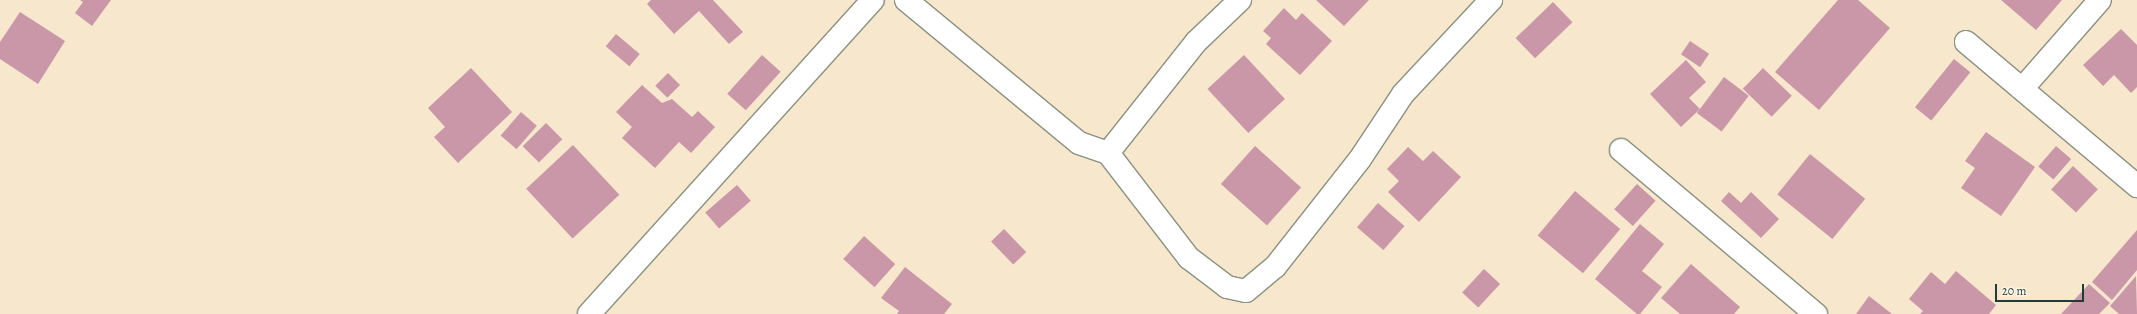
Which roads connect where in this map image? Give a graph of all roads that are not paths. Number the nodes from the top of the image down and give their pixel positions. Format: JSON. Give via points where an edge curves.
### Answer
{"nodes":[{"id":1,"x":874,"y":0,"type":"edge"},
{"id":2,"x":906,"y":0,"type":"edge"},
{"id":3,"x":1240,"y":0,"type":"edge"},
{"id":4,"x":1491,"y":0,"type":"edge"},
{"id":5,"x":2100,"y":0,"type":"edge"},
{"id":6,"x":1966,"y":42,"type":"dead end"},
{"id":7,"x":2022,"y":90,"type":"junction"},
{"id":8,"x":1621,"y":150,"type":"dead end"},
{"id":9,"x":1108,"y":153,"type":"junction"},
{"id":10,"x":2137,"y":186,"type":"edge"},
{"id":11,"x":589,"y":314,"type":"edge"},
{"id":12,"x":1816,"y":314,"type":"edge"}],
"edges":[{"from":1,"to":11,"type":"street"},
{"from":2,"to":9,"type":"street","via":[[1079,143]]},
{"from":3,"to":9,"type":"street","via":[[1196,42]]},
{"from":4,"to":9,"type":"street","via":[[1403,94],[1360,159],[1275,267],[1246,291],[1227,287],[1189,258]]},
{"from":5,"to":7,"type":"street"},
{"from":6,"to":7,"type":"street"},
{"from":7,"to":10,"type":"street"},
{"from":8,"to":12,"type":"street"}]}
